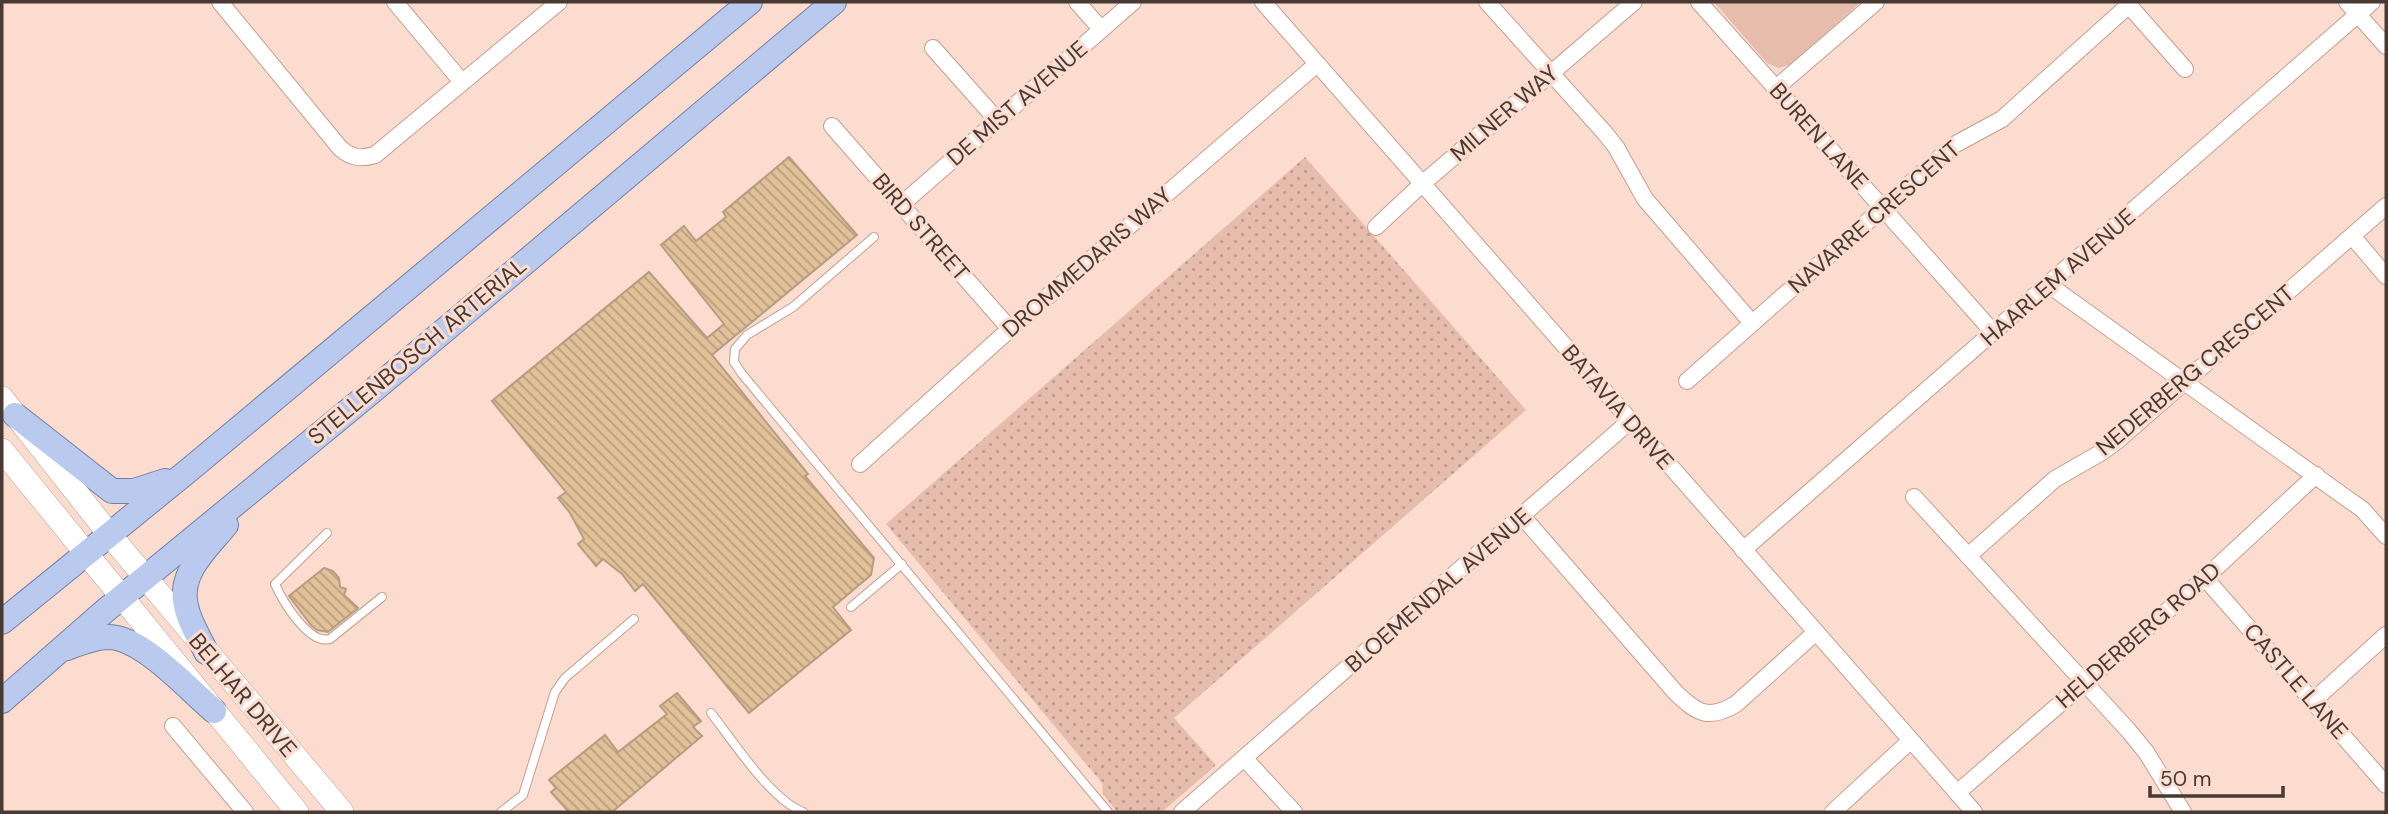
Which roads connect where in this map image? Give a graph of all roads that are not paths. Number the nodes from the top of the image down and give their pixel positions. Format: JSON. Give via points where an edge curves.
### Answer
{"nodes":[{"id":1,"x":220,"y":2,"type":"edge"},
{"id":2,"x":395,"y":2,"type":"edge"},
{"id":3,"x":559,"y":2,"type":"edge"},
{"id":4,"x":750,"y":2,"type":"edge"},
{"id":5,"x":834,"y":2,"type":"edge"},
{"id":6,"x":1077,"y":2,"type":"edge"},
{"id":7,"x":1133,"y":2,"type":"edge"},
{"id":8,"x":1263,"y":2,"type":"edge"},
{"id":9,"x":1487,"y":2,"type":"edge"},
{"id":10,"x":1634,"y":2,"type":"edge"},
{"id":11,"x":1699,"y":2,"type":"edge"},
{"id":12,"x":1876,"y":2,"type":"edge"},
{"id":13,"x":2372,"y":2,"type":"edge"},
{"id":14,"x":2127,"y":4,"type":"edge"},
{"id":15,"x":2352,"y":8,"type":"edge"},
{"id":16,"x":1101,"y":29,"type":"junction"},
{"id":17,"x":2386,"y":46,"type":"edge"},
{"id":18,"x":933,"y":48,"type":"dead end"},
{"id":19,"x":1317,"y":64,"type":"junction"},
{"id":20,"x":2185,"y":69,"type":"dead end"},
{"id":21,"x":1551,"y":74,"type":"junction"},
{"id":22,"x":462,"y":82,"type":"junction"},
{"id":23,"x":1776,"y":88,"type":"junction"},
{"id":24,"x":997,"y":120,"type":"junction"},
{"id":25,"x":832,"y":126,"type":"dead end"},
{"id":26,"x":1422,"y":184,"type":"junction"},
{"id":27,"x":902,"y":204,"type":"junction"},
{"id":28,"x":2386,"y":206,"type":"edge"},
{"id":29,"x":1884,"y":208,"type":"junction"},
{"id":30,"x":1376,"y":227,"type":"dead end"},
{"id":31,"x":2352,"y":236,"type":"junction"},
{"id":32,"x":874,"y":237,"type":"dead end"},
{"id":33,"x":2386,"y":276,"type":"edge"},
{"id":34,"x":2049,"y":285,"type":"junction"},
{"id":35,"x":1752,"y":323,"type":"junction"},
{"id":36,"x":1010,"y":328,"type":"junction"},
{"id":37,"x":1994,"y":333,"type":"junction"},
{"id":38,"x":1687,"y":381,"type":"dead end"},
{"id":39,"x":2185,"y":382,"type":"junction"},
{"id":40,"x":8,"y":407,"type":"edge"},
{"id":41,"x":1630,"y":421,"type":"junction"},
{"id":42,"x":2,"y":450,"type":"edge"},
{"id":43,"x":860,"y":464,"type":"dead end"},
{"id":44,"x":189,"y":470,"type":"junction"},
{"id":45,"x":275,"y":470,"type":"junction"},
{"id":46,"x":2316,"y":475,"type":"junction"},
{"id":47,"x":1914,"y":497,"type":"dead end"},
{"id":48,"x":1522,"y":516,"type":"junction"},
{"id":49,"x":327,"y":533,"type":"dead end"},
{"id":50,"x":109,"y":534,"type":"junction"},
{"id":51,"x":2386,"y":536,"type":"edge"},
{"id":52,"x":1743,"y":550,"type":"junction"},
{"id":53,"x":85,"y":554,"type":"junction"},
{"id":54,"x":1968,"y":556,"type":"junction"},
{"id":55,"x":902,"y":564,"type":"junction"},
{"id":56,"x":146,"y":576,"type":"junction"},
{"id":57,"x":2205,"y":578,"type":"junction"},
{"id":58,"x":382,"y":597,"type":"dead end"},
{"id":59,"x":121,"y":598,"type":"junction"},
{"id":60,"x":851,"y":607,"type":"dead end"},
{"id":61,"x":635,"y":619,"type":"dead end"},
{"id":62,"x":2,"y":622,"type":"edge"},
{"id":63,"x":1816,"y":632,"type":"junction"},
{"id":64,"x":2386,"y":635,"type":"edge"},
{"id":65,"x":206,"y":652,"type":"junction"},
{"id":66,"x":55,"y":653,"type":"junction"},
{"id":67,"x":2085,"y":681,"type":"junction"},
{"id":68,"x":2,"y":701,"type":"edge"},
{"id":69,"x":2313,"y":701,"type":"junction"},
{"id":70,"x":214,"y":711,"type":"junction"},
{"id":71,"x":711,"y":713,"type":"dead end"},
{"id":72,"x":173,"y":726,"type":"dead end"},
{"id":73,"x":1910,"y":741,"type":"junction"},
{"id":74,"x":1245,"y":759,"type":"junction"},
{"id":75,"x":2386,"y":785,"type":"edge"},
{"id":76,"x":1957,"y":793,"type":"junction"},
{"id":77,"x":236,"y":809,"type":"edge"},
{"id":78,"x":297,"y":812,"type":"edge"},
{"id":79,"x":342,"y":812,"type":"edge"},
{"id":80,"x":501,"y":812,"type":"edge"},
{"id":81,"x":803,"y":812,"type":"edge"},
{"id":82,"x":1108,"y":812,"type":"edge"},
{"id":83,"x":1182,"y":812,"type":"edge"},
{"id":84,"x":1294,"y":812,"type":"edge"},
{"id":85,"x":1833,"y":812,"type":"edge"},
{"id":86,"x":1974,"y":812,"type":"edge"},
{"id":87,"x":2183,"y":812,"type":"edge"}],
"edges":[{"from":1,"to":22,"type":"street","via":[[340,148],[352,156],[375,155]]},
{"from":2,"to":22,"type":"street"},
{"from":3,"to":22,"type":"street"},
{"from":4,"to":44,"type":"main road"},
{"from":5,"to":45,"type":"main road","name":"STELLENBOSCH ARTERIAL"},
{"from":6,"to":16,"type":"street"},
{"from":7,"to":16,"type":"street","name":"DE MIST AVENUE"},
{"from":8,"to":19,"type":"street","name":"BATAVIA DRIVE"},
{"from":9,"to":21,"type":"street"},
{"from":10,"to":21,"type":"street","name":"MILNER WAY"},
{"from":11,"to":23,"type":"street","name":"BUREN LANE"},
{"from":12,"to":23,"type":"street"},
{"from":13,"to":15,"type":"street","name":"HAARLEM AVENUE"},
{"from":14,"to":20,"type":"street","name":"NAVARRE CRESCENT"},
{"from":14,"to":29,"type":"street","name":"NAVARRE CRESCENT","via":[[2002,119],[1955,145]]},
{"from":15,"to":17,"type":"street"},
{"from":15,"to":34,"type":"street","name":"HAARLEM AVENUE"},
{"from":16,"to":24,"type":"street","name":"DE MIST AVENUE"},
{"from":18,"to":24,"type":"street"},
{"from":19,"to":26,"type":"street","name":"BATAVIA DRIVE"},
{"from":19,"to":36,"type":"street","name":"DROMMEDARIS WAY"},
{"from":21,"to":26,"type":"street","name":"MILNER WAY"},
{"from":21,"to":35,"type":"street","via":[[1616,147],[1645,199]]},
{"from":23,"to":29,"type":"street","name":"BUREN LANE"},
{"from":24,"to":27,"type":"street","name":"DE MIST AVENUE"},
{"from":25,"to":27,"type":"street","name":"BIRD STREET"},
{"from":26,"to":30,"type":"street","name":"MILNER WAY"},
{"from":26,"to":41,"type":"street","name":"BATAVIA DRIVE"},
{"from":27,"to":36,"type":"street","name":"BIRD STREET"},
{"from":28,"to":31,"type":"street","name":"NEDERBERG CRESCENT"},
{"from":29,"to":35,"type":"street","name":"NAVARRE CRESCENT"},
{"from":29,"to":37,"type":"street","name":"BUREN LANE"},
{"from":31,"to":33,"type":"street"},
{"from":31,"to":39,"type":"street","name":"NEDERBERG CRESCENT"},
{"from":32,"to":55,"type":"lane","via":[[793,307],[747,335],[735,349],[734,362]]},
{"from":34,"to":37,"type":"street","name":"HAARLEM AVENUE"},
{"from":34,"to":39,"type":"street"},
{"from":35,"to":38,"type":"street","name":"NAVARRE CRESCENT"},
{"from":36,"to":43,"type":"street","name":"DROMMEDARIS WAY"},
{"from":37,"to":52,"type":"street","name":"HAARLEM AVENUE"},
{"from":39,"to":46,"type":"street"},
{"from":39,"to":54,"type":"street","name":"NEDERBERG CRESCENT","via":[[2102,452],[2055,479]]},
{"from":40,"to":44,"type":"main road","via":[[112,491],[134,491]]},
{"from":40,"to":50,"type":"main road","name":"BELHAR DRIVE"},
{"from":41,"to":48,"type":"street","name":"BLOEMENDAL AVENUE"},
{"from":41,"to":52,"type":"street","name":"BATAVIA DRIVE"},
{"from":42,"to":53,"type":"main road","name":"BELHAR DRIVE"},
{"from":44,"to":50,"type":"main road"},
{"from":45,"to":56,"type":"main road","name":"STELLENBOSCH ARTERIAL"},
{"from":45,"to":65,"type":"main road","via":[[201,554],[186,580],[185,604]]},
{"from":46,"to":51,"type":"street","via":[[2362,509]]},
{"from":46,"to":57,"type":"street","name":"HELDERBERG ROAD"},
{"from":47,"to":54,"type":"street"},
{"from":48,"to":63,"type":"street","via":[[1676,693],[1691,708],[1706,714],[1721,713],[1736,704]]},
{"from":48,"to":74,"type":"street","name":"BLOEMENDAL AVENUE"},
{"from":49,"to":58,"type":"lane","via":[[275,584],[283,603],[323,641]]},
{"from":50,"to":53,"type":"main road"},
{"from":50,"to":56,"type":"main road","name":"BELHAR DRIVE"},
{"from":52,"to":63,"type":"street","name":"BATAVIA DRIVE"},
{"from":53,"to":59,"type":"main road","name":"BELHAR DRIVE"},
{"from":53,"to":62,"type":"main road"},
{"from":54,"to":67,"type":"street"},
{"from":55,"to":60,"type":"lane"},
{"from":55,"to":82,"type":"lane"},
{"from":56,"to":59,"type":"main road","name":"STELLENBOSCH ARTERIAL"},
{"from":56,"to":65,"type":"main road","name":"BELHAR DRIVE"},
{"from":57,"to":67,"type":"street","name":"HELDERBERG ROAD"},
{"from":57,"to":69,"type":"street","name":"CASTLE LANE"},
{"from":59,"to":66,"type":"main road","name":"STELLENBOSCH ARTERIAL"},
{"from":59,"to":70,"type":"main road","name":"BELHAR DRIVE"},
{"from":61,"to":80,"type":"lane","via":[[565,678],[555,692],[523,794]]},
{"from":63,"to":73,"type":"street","name":"BATAVIA DRIVE"},
{"from":64,"to":69,"type":"street"},
{"from":65,"to":79,"type":"main road","name":"BELHAR DRIVE"},
{"from":66,"to":68,"type":"main road","name":"STELLENBOSCH ARTERIAL"},
{"from":66,"to":70,"type":"main road","via":[[101,638],[124,640],[146,651]]},
{"from":67,"to":76,"type":"street","name":"HELDERBERG ROAD"},
{"from":67,"to":87,"type":"street","via":[[2146,752]]},
{"from":69,"to":75,"type":"street","name":"CASTLE LANE"},
{"from":70,"to":78,"type":"main road","name":"BELHAR DRIVE"},
{"from":71,"to":81,"type":"lane","via":[[772,790]]},
{"from":72,"to":77,"type":"street"},
{"from":73,"to":76,"type":"street","name":"BATAVIA DRIVE"},
{"from":73,"to":85,"type":"street"},
{"from":74,"to":83,"type":"street","name":"BLOEMENDAL AVENUE"},
{"from":74,"to":84,"type":"street"},
{"from":76,"to":86,"type":"street","name":"BATAVIA DRIVE"}]}
